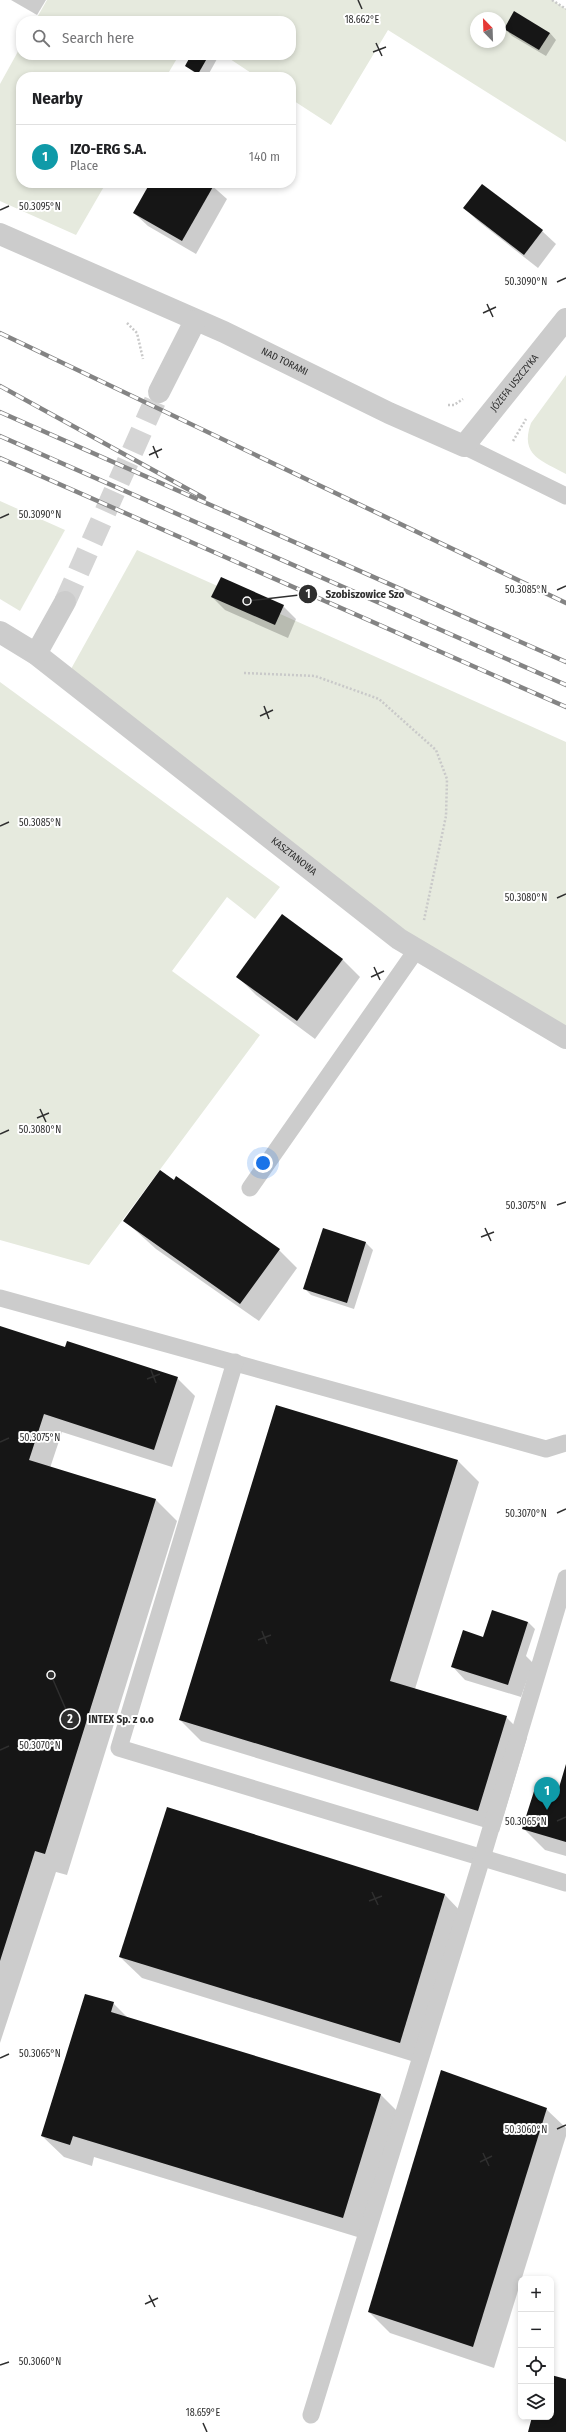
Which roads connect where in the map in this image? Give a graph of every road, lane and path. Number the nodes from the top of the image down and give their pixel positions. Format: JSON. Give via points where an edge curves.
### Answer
{"nodes":[{"id":1,"x":552,"y":0,"type":"edge"},
{"id":2,"x":566,"y":9,"type":"edge"},
{"id":3,"x":0,"y":234,"type":"edge"},
{"id":4,"x":122,"y":318,"type":"dead end"},
{"id":5,"x":566,"y":320,"type":"edge"},
{"id":6,"x":195,"y":321,"type":"junction"},
{"id":7,"x":144,"y":364,"type":"dead end"},
{"id":8,"x":159,"y":392,"type":"tunnel mouth"},
{"id":9,"x":466,"y":396,"type":"dead end"},
{"id":10,"x":440,"y":406,"type":"dead end"},
{"id":11,"x":464,"y":446,"type":"junction"},
{"id":12,"x":566,"y":496,"type":"edge"},
{"id":13,"x":65,"y":602,"type":"tunnel mouth"},
{"id":14,"x":0,"y":632,"type":"edge"},
{"id":15,"x":36,"y":654,"type":"junction"},
{"id":16,"x":244,"y":673,"type":"dead end"},
{"id":17,"x":417,"y":949,"type":"junction"},
{"id":18,"x":566,"y":1038,"type":"edge"},
{"id":19,"x":250,"y":1188,"type":"dead end"},
{"id":20,"x":0,"y":1298,"type":"edge"},
{"id":21,"x":235,"y":1362,"type":"junction"},
{"id":22,"x":566,"y":1443,"type":"edge"},
{"id":23,"x":566,"y":1578,"type":"edge"},
{"id":24,"x":482,"y":1858,"type":"junction"},
{"id":25,"x":566,"y":1883,"type":"edge"},
{"id":26,"x":311,"y":2415,"type":"dead end"}],
"edges":[{"from":1,"to":2,"type":"path"},
{"from":3,"to":6,"type":"street","name":"NAD TORAMI"},
{"from":4,"to":7,"type":"path","via":[[137,333]]},
{"from":5,"to":11,"type":"street","name":"JÓZEFA USZCZYKA"},
{"from":6,"to":8,"type":"street"},
{"from":6,"to":11,"type":"street","name":"NAD TORAMI","via":[[224,332],[389,414]]},
{"from":9,"to":10,"type":"path","via":[[454,405]]},
{"from":11,"to":12,"type":"lane","name":"NAD TORAMI"},
{"from":13,"to":15,"type":"street"},
{"from":14,"to":15,"type":"street","name":"KASZTANOWA"},
{"from":15,"to":17,"type":"street","name":"KASZTANOWA","via":[[399,938]]},
{"from":16,"to":17,"type":"path","via":[[315,676],[378,699],[436,750],[447,779],[446,816]]},
{"from":17,"to":18,"type":"street","name":"KASZTANOWA"},
{"from":17,"to":19,"type":"lane"},
{"from":20,"to":21,"type":"lane"},
{"from":21,"to":22,"type":"lane","via":[[546,1449]]},
{"from":21,"to":24,"type":"lane","via":[[119,1748]]},
{"from":23,"to":24,"type":"lane"},
{"from":24,"to":25,"type":"lane"},
{"from":24,"to":26,"type":"lane"}]}
